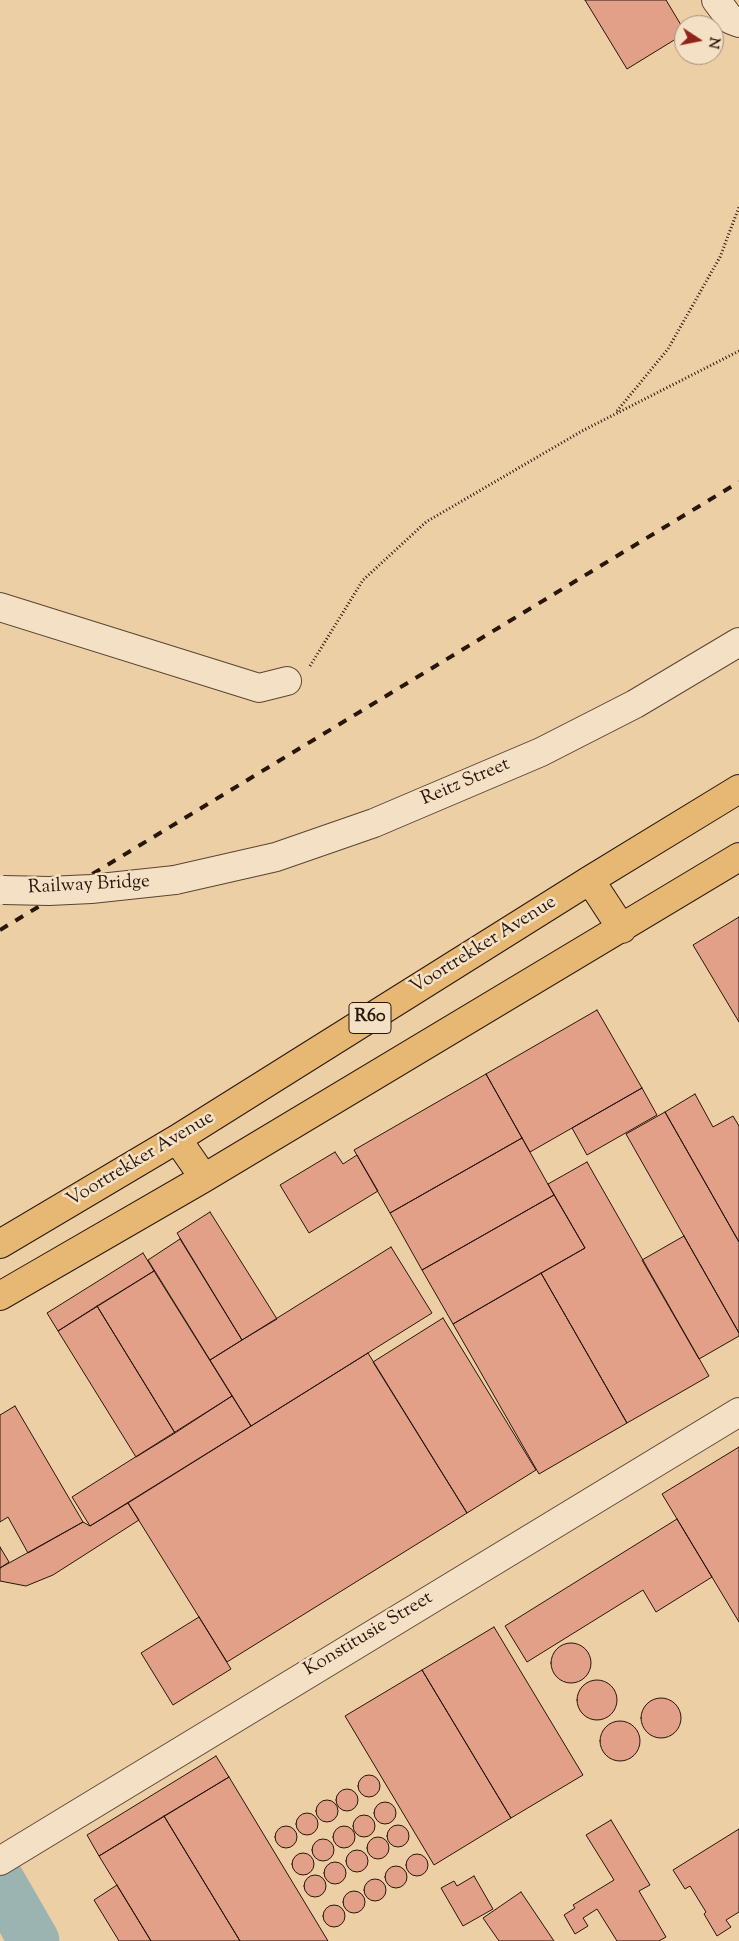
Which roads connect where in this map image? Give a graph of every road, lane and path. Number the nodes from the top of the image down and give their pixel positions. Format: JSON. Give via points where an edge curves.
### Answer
{"nodes":[{"id":1,"x":716,"y":0,"type":"edge"},
{"id":2,"x":739,"y":23,"type":"edge"},
{"id":3,"x":739,"y":207,"type":"edge"},
{"id":4,"x":739,"y":351,"type":"edge"},
{"id":5,"x":615,"y":414,"type":"junction"},
{"id":6,"x":0,"y":607,"type":"edge"},
{"id":7,"x":739,"y":642,"type":"edge"},
{"id":8,"x":287,"y":681,"type":"joint"},
{"id":9,"x":739,"y":789,"type":"edge"},
{"id":10,"x":739,"y":857,"type":"edge"},
{"id":11,"x":175,"y":880,"type":"joint"},
{"id":12,"x":590,"y":880,"type":"junction"},
{"id":13,"x":2,"y":890,"type":"edge"},
{"id":14,"x":622,"y":929,"type":"junction"},
{"id":15,"x":177,"y":1139,"type":"junction"},
{"id":16,"x":204,"y":1178,"type":"junction"},
{"id":17,"x":0,"y":1244,"type":"edge"},
{"id":18,"x":0,"y":1296,"type":"edge"},
{"id":19,"x":739,"y":1412,"type":"edge"},
{"id":20,"x":0,"y":1861,"type":"edge"}],
"edges":[{"from":1,"to":2,"type":"street","via":[[731,20]]},
{"from":3,"to":5,"type":"path","via":[[720,257],[668,349]]},
{"from":4,"to":5,"type":"path"},
{"from":5,"to":8,"type":"path","via":[[426,522],[363,580],[306,671]]},
{"from":6,"to":8,"type":"street","via":[[259,688]]},
{"from":7,"to":11,"type":"street","name":"Reitz Street","via":[[635,704],[541,752],[374,823],[276,857]]},
{"from":9,"to":12,"type":"main road","name":"Voortrekker Avenue","number":"R60"},
{"from":10,"to":14,"type":"main road"},
{"from":11,"to":13,"type":"street","name":"Railway Bridge","bridge":true,"via":[[91,890]]},
{"from":12,"to":14,"type":"main road"},
{"from":12,"to":15,"type":"main road","name":"Voortrekker Avenue","number":"R60"},
{"from":14,"to":16,"type":"main road"},
{"from":15,"to":16,"type":"main road"},
{"from":15,"to":17,"type":"main road","name":"Voortrekker Avenue","number":"R60"},
{"from":16,"to":18,"type":"main road"},
{"from":19,"to":20,"type":"street","name":"Konstitusie Street"}]}
